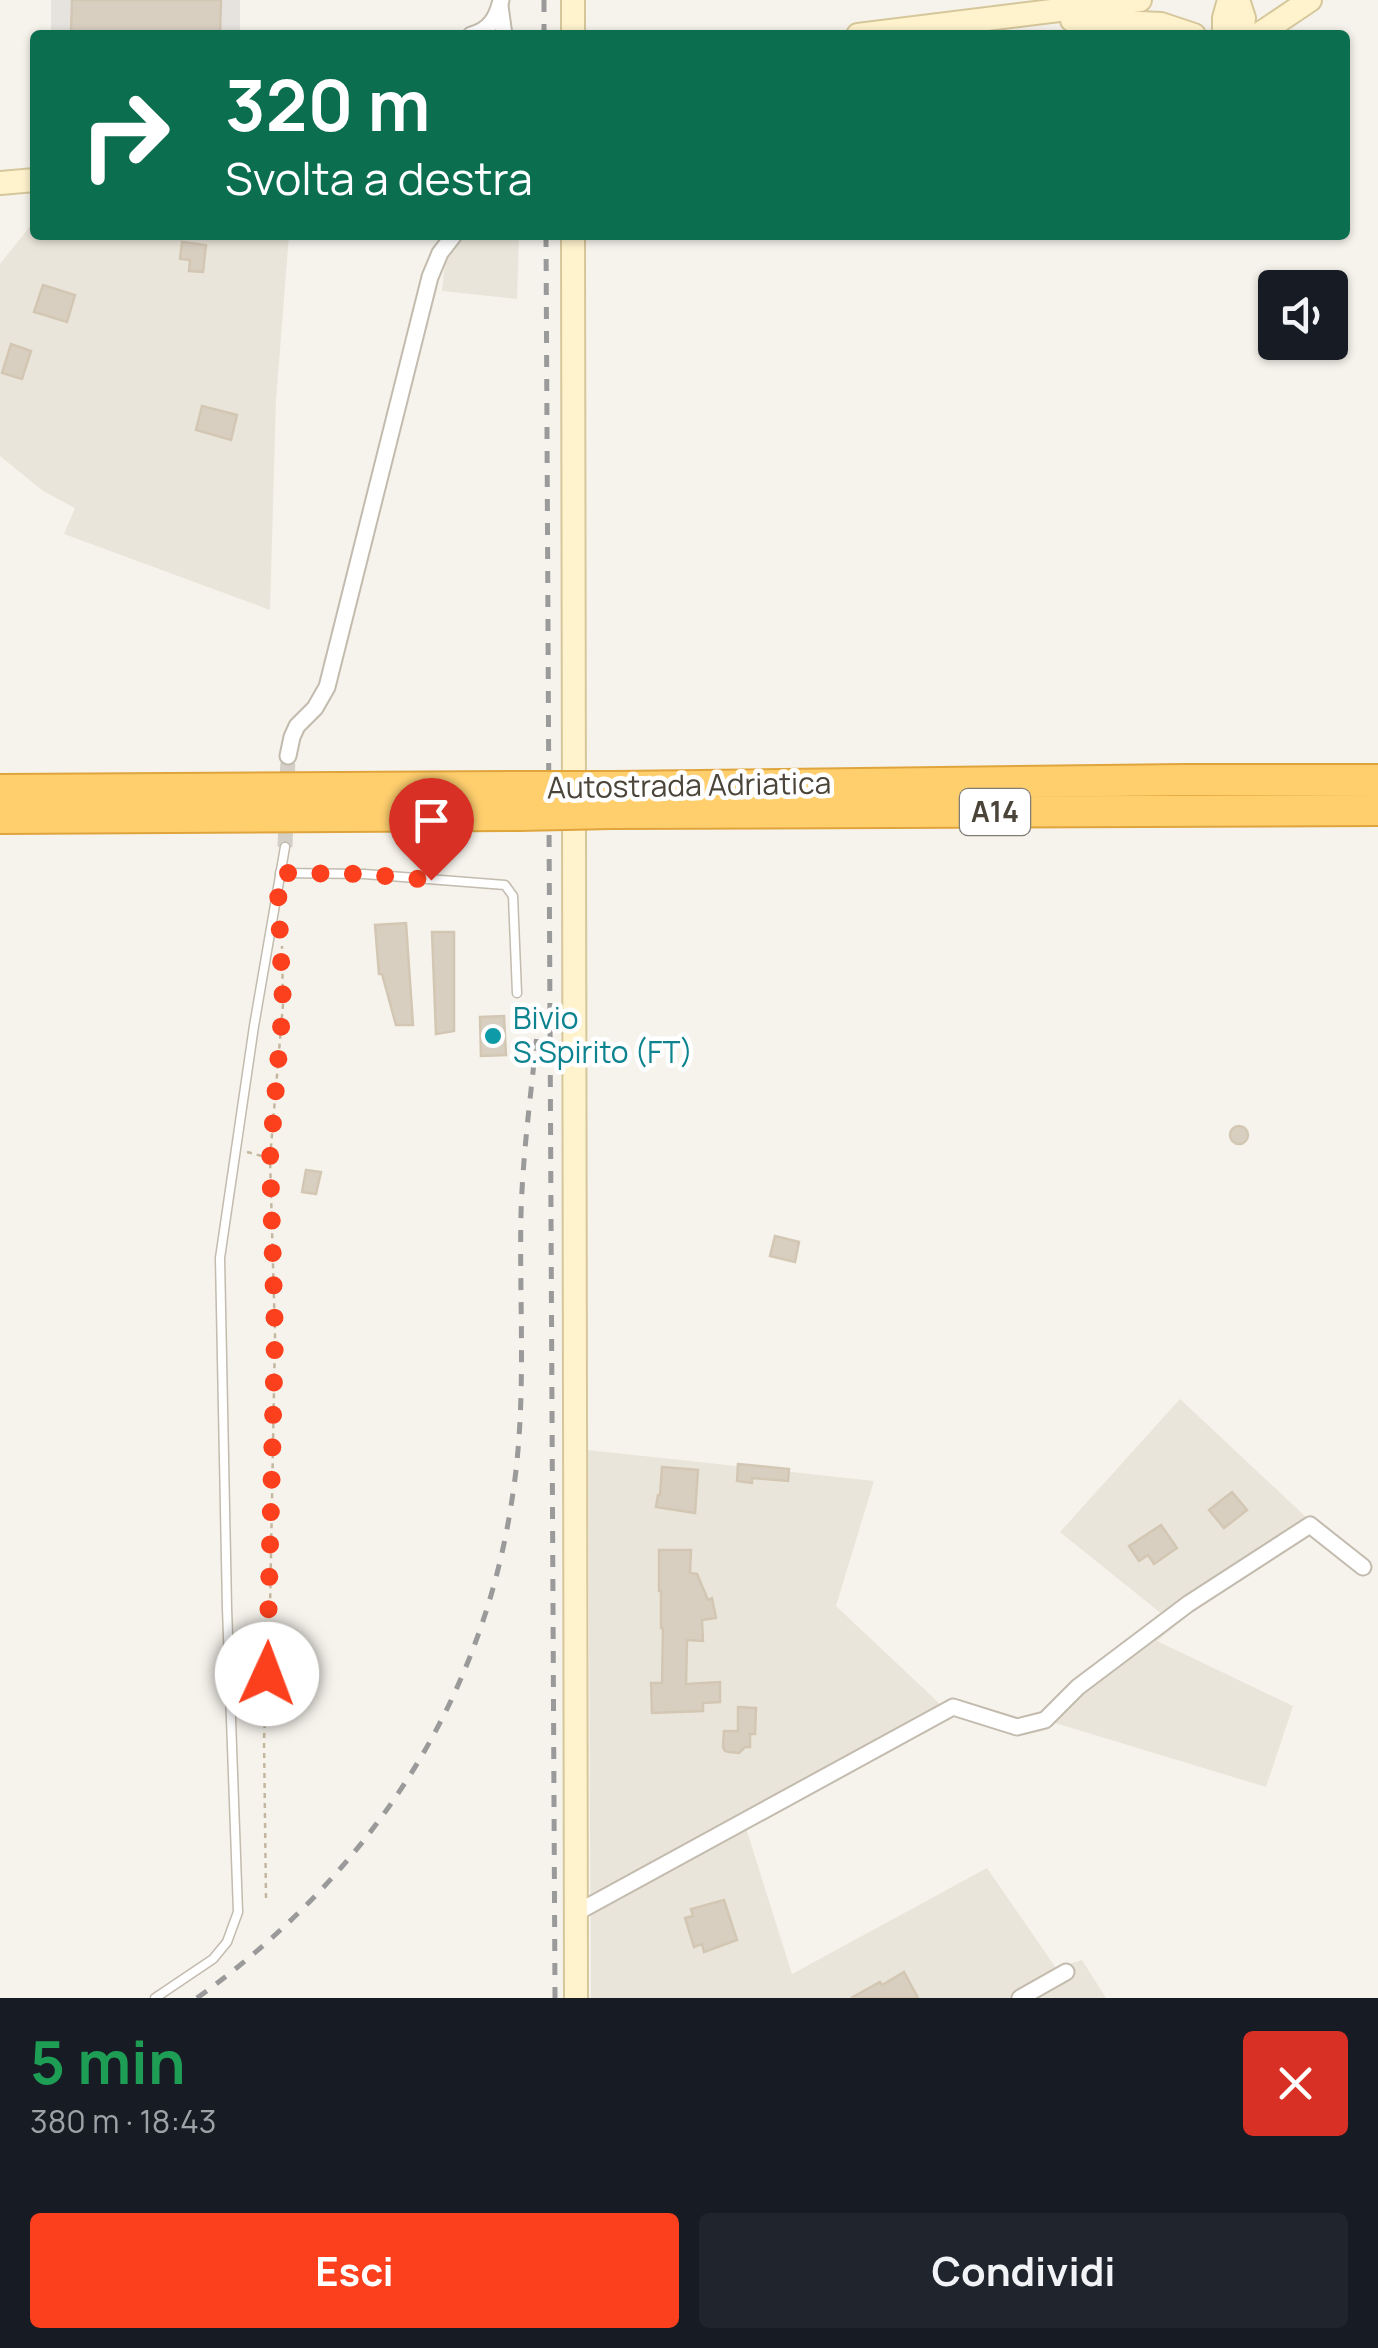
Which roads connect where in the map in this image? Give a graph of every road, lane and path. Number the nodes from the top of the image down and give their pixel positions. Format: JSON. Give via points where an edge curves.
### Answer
{"nodes":[{"id":1,"x":1140,"y":0,"type":"edge"},
{"id":2,"x":1229,"y":0,"type":"edge"},
{"id":3,"x":1238,"y":0,"type":"edge"},
{"id":4,"x":1310,"y":0,"type":"edge"},
{"id":5,"x":500,"y":3,"type":"edge"},
{"id":6,"x":1014,"y":16,"type":"junction"},
{"id":7,"x":484,"y":30,"type":"edge"},
{"id":8,"x":503,"y":30,"type":"edge"},
{"id":9,"x":899,"y":30,"type":"edge"},
{"id":10,"x":1179,"y":30,"type":"edge"},
{"id":11,"x":1224,"y":30,"type":"edge"},
{"id":12,"x":1243,"y":30,"type":"edge"},
{"id":13,"x":1265,"y":30,"type":"edge"},
{"id":14,"x":450,"y":240,"type":"edge"},
{"id":15,"x":573,"y":240,"type":"edge"},
{"id":16,"x":589,"y":240,"type":"edge"},
{"id":17,"x":573,"y":290,"type":"junction"},
{"id":18,"x":288,"y":756,"type":"tunnel mouth"},
{"id":19,"x":1378,"y":780,"type":"edge"},
{"id":20,"x":0,"y":790,"type":"edge"},
{"id":21,"x":613,"y":800,"type":"junction"},
{"id":22,"x":515,"y":801,"type":"junction"},
{"id":23,"x":1378,"y":810,"type":"edge"},
{"id":24,"x":0,"y":818,"type":"edge"},
{"id":25,"x":285,"y":847,"type":"tunnel mouth"},
{"id":26,"x":280,"y":873,"type":"junction"},
{"id":27,"x":282,"y":939,"type":"dead end"},
{"id":28,"x":517,"y":993,"type":"dead end"},
{"id":29,"x":236,"y":1150,"type":"junction"},
{"id":30,"x":270,"y":1158,"type":"junction"},
{"id":31,"x":1362,"y":1567,"type":"dead end"},
{"id":32,"x":266,"y":1898,"type":"dead end"},
{"id":33,"x":576,"y":1913,"type":"junction"},
{"id":34,"x":1066,"y":1972,"type":"dead end"},
{"id":35,"x":155,"y":1998,"type":"edge"},
{"id":36,"x":576,"y":1998,"type":"edge"},
{"id":37,"x":1020,"y":1998,"type":"edge"}],
"edges":[{"from":1,"to":6,"type":"main road"},
{"from":2,"to":11,"type":"main road"},
{"from":3,"to":12,"type":"main road"},
{"from":4,"to":13,"type":"main road"},
{"from":5,"to":7,"type":"street"},
{"from":5,"to":8,"type":"street"},
{"from":6,"to":9,"type":"main road"},
{"from":6,"to":10,"type":"main road"},
{"from":14,"to":18,"type":"street","via":[[430,277],[327,687],[292,736]]},
{"from":15,"to":17,"type":"main road"},
{"from":16,"to":17,"type":"main road"},
{"from":17,"to":33,"type":"main road"},
{"from":19,"to":21,"type":"highway","name":"Autostrada Adriatica","number":"A14","via":[[1184,780]]},
{"from":20,"to":22,"type":"highway","name":"Autostrada Adriatica","number":"A14"},
{"from":21,"to":22,"type":"highway","name":"Autostrada Adriatica","number":"A14","bridge":true},
{"from":21,"to":23,"type":"highway","name":"Autostrada Adriatica","number":"A14"},
{"from":22,"to":24,"type":"highway","name":"Autostrada Adriatica","number":"A14"},
{"from":25,"to":26,"type":"lane"},
{"from":26,"to":28,"type":"lane","via":[[506,886],[513,896]]},
{"from":26,"to":29,"type":"lane"},
{"from":27,"to":30,"type":"path"},
{"from":29,"to":30,"type":"path"},
{"from":29,"to":35,"type":"lane","via":[[220,1258],[238,1912],[213,1958]]},
{"from":30,"to":32,"type":"path","via":[[275,1335]]},
{"from":31,"to":33,"type":"street","via":[[1310,1525],[1188,1604],[1045,1720],[1017,1727],[954,1708]]},
{"from":33,"to":36,"type":"main road"},
{"from":34,"to":37,"type":"street"}]}
